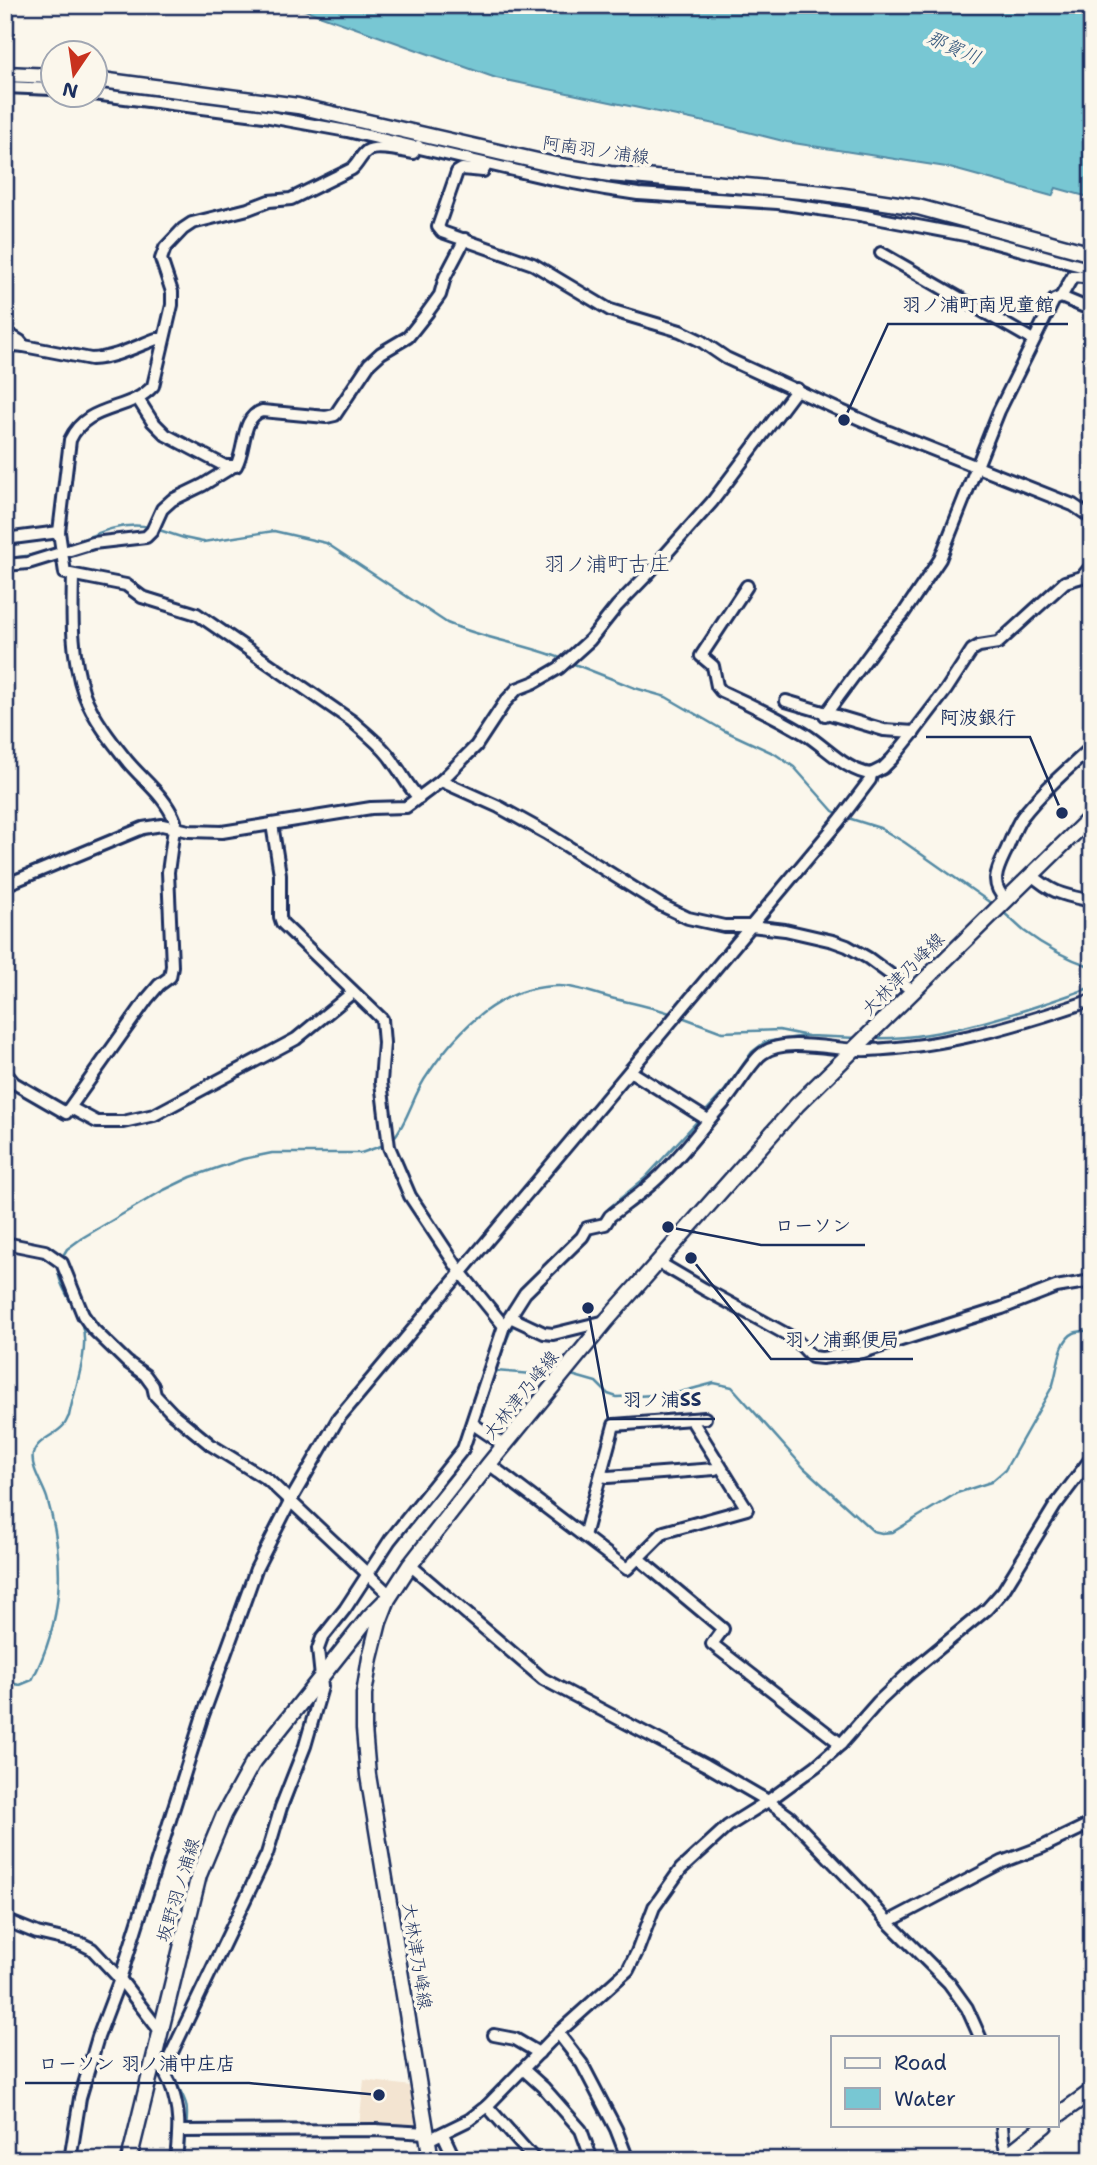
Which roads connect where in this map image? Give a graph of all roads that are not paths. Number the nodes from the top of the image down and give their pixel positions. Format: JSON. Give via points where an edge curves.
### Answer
{"nodes":[{"id":1,"x":5,"y":74,"type":"edge"},
{"id":2,"x":38,"y":75,"type":"edge"},
{"id":3,"x":108,"y":81,"type":"edge"},
{"id":4,"x":5,"y":87,"type":"edge"},
{"id":5,"x":38,"y":88,"type":"edge"},
{"id":6,"x":108,"y":96,"type":"edge"},
{"id":7,"x":418,"y":146,"type":"junction"},
{"id":8,"x":487,"y":163,"type":"junction"},
{"id":9,"x":465,"y":239,"type":"junction"},
{"id":10,"x":881,"y":253,"type":"dead end"},
{"id":11,"x":1092,"y":254,"type":"edge"},
{"id":12,"x":1092,"y":269,"type":"edge"},
{"id":13,"x":1092,"y":278,"type":"edge"},
{"id":14,"x":1061,"y":297,"type":"junction"},
{"id":15,"x":1092,"y":310,"type":"edge"},
{"id":16,"x":5,"y":332,"type":"edge"},
{"id":17,"x":163,"y":339,"type":"junction"},
{"id":18,"x":1033,"y":340,"type":"junction"},
{"id":19,"x":24,"y":346,"type":"junction"},
{"id":20,"x":5,"y":350,"type":"edge"},
{"id":21,"x":797,"y":390,"type":"junction"},
{"id":22,"x":138,"y":399,"type":"junction"},
{"id":23,"x":232,"y":467,"type":"junction"},
{"id":24,"x":977,"y":467,"type":"junction"},
{"id":25,"x":1092,"y":518,"type":"edge"},
{"id":26,"x":59,"y":531,"type":"junction"},
{"id":27,"x":5,"y":539,"type":"edge"},
{"id":28,"x":62,"y":554,"type":"junction"},
{"id":29,"x":5,"y":565,"type":"edge"},
{"id":30,"x":1092,"y":565,"type":"edge"},
{"id":31,"x":73,"y":576,"type":"junction"},
{"id":32,"x":747,"y":586,"type":"dead end"},
{"id":33,"x":786,"y":701,"type":"dead end"},
{"id":34,"x":825,"y":715,"type":"junction"},
{"id":35,"x":914,"y":732,"type":"junction"},
{"id":36,"x":1092,"y":747,"type":"edge"},
{"id":37,"x":871,"y":774,"type":"junction"},
{"id":38,"x":441,"y":781,"type":"junction"},
{"id":39,"x":419,"y":798,"type":"junction"},
{"id":40,"x":1092,"y":816,"type":"edge"},
{"id":41,"x":272,"y":824,"type":"junction"},
{"id":42,"x":174,"y":828,"type":"junction"},
{"id":43,"x":1032,"y":875,"type":"junction"},
{"id":44,"x":5,"y":886,"type":"edge"},
{"id":45,"x":1092,"y":901,"type":"edge"},
{"id":46,"x":1001,"y":905,"type":"junction"},
{"id":47,"x":751,"y":926,"type":"junction"},
{"id":48,"x":913,"y":991,"type":"junction"},
{"id":49,"x":352,"y":993,"type":"junction"},
{"id":50,"x":1092,"y":1000,"type":"edge"},
{"id":51,"x":858,"y":1046,"type":"junction"},
{"id":52,"x":630,"y":1070,"type":"junction"},
{"id":53,"x":5,"y":1072,"type":"edge"},
{"id":54,"x":71,"y":1108,"type":"junction"},
{"id":55,"x":704,"y":1117,"type":"junction"},
{"id":56,"x":5,"y":1243,"type":"edge"},
{"id":57,"x":658,"y":1262,"type":"junction"},
{"id":58,"x":461,"y":1273,"type":"junction"},
{"id":59,"x":1092,"y":1281,"type":"edge"},
{"id":60,"x":606,"y":1321,"type":"junction"},
{"id":61,"x":507,"y":1322,"type":"junction"},
{"id":62,"x":705,"y":1418,"type":"dead end"},
{"id":63,"x":691,"y":1419,"type":"junction"},
{"id":64,"x":473,"y":1424,"type":"junction"},
{"id":65,"x":504,"y":1445,"type":"junction"},
{"id":66,"x":1092,"y":1457,"type":"edge"},
{"id":67,"x":489,"y":1464,"type":"junction"},
{"id":68,"x":720,"y":1466,"type":"junction"},
{"id":69,"x":601,"y":1476,"type":"junction"},
{"id":70,"x":291,"y":1500,"type":"junction"},
{"id":71,"x":584,"y":1536,"type":"junction"},
{"id":72,"x":638,"y":1558,"type":"junction"},
{"id":73,"x":410,"y":1565,"type":"junction"},
{"id":74,"x":369,"y":1578,"type":"junction"},
{"id":75,"x":389,"y":1597,"type":"junction"},
{"id":76,"x":322,"y":1675,"type":"junction"},
{"id":77,"x":841,"y":1744,"type":"junction"},
{"id":78,"x":768,"y":1801,"type":"junction"},
{"id":79,"x":1092,"y":1823,"type":"edge"},
{"id":80,"x":5,"y":1920,"type":"edge"},
{"id":81,"x":888,"y":1922,"type":"junction"},
{"id":82,"x":120,"y":1979,"type":"junction"},
{"id":83,"x":160,"y":2031,"type":"junction"},
{"id":84,"x":558,"y":2033,"type":"junction"},
{"id":85,"x":495,"y":2035,"type":"dead end"},
{"id":86,"x":980,"y":2036,"type":"edge"},
{"id":87,"x":539,"y":2053,"type":"junction"},
{"id":88,"x":158,"y":2065,"type":"junction"},
{"id":89,"x":524,"y":2070,"type":"junction"},
{"id":90,"x":1092,"y":2091,"type":"edge"},
{"id":91,"x":488,"y":2106,"type":"junction"},
{"id":92,"x":1058,"y":2115,"type":"edge"},
{"id":93,"x":1002,"y":2126,"type":"edge"},
{"id":94,"x":1044,"y":2126,"type":"edge"},
{"id":95,"x":179,"y":2131,"type":"junction"},
{"id":96,"x":443,"y":2134,"type":"junction"},
{"id":97,"x":427,"y":2137,"type":"junction"},
{"id":98,"x":1008,"y":2158,"type":"edge"},
{"id":99,"x":70,"y":2160,"type":"edge"},
{"id":100,"x":129,"y":2160,"type":"edge"},
{"id":101,"x":176,"y":2160,"type":"edge"},
{"id":102,"x":431,"y":2160,"type":"edge"},
{"id":103,"x":455,"y":2160,"type":"edge"},
{"id":104,"x":535,"y":2160,"type":"edge"},
{"id":105,"x":592,"y":2160,"type":"edge"},
{"id":106,"x":628,"y":2160,"type":"edge"}],
"edges":[{"from":1,"to":2,"type":"main road"},
{"from":3,"to":11,"type":"main road","name":"阿南羽ノ浦線","via":[[299,106],[582,170],[824,193],[918,208]]},
{"from":4,"to":5,"type":"street"},
{"from":6,"to":7,"type":"street","via":[[264,116]]},
{"from":7,"to":8,"type":"street"},
{"from":7,"to":17,"type":"street","via":[[413,153],[373,148],[352,169],[290,199],[269,201],[183,229],[164,248],[161,259],[172,292]]},
{"from":8,"to":9,"type":"street","via":[[483,171],[457,172],[439,226],[442,232]]},
{"from":8,"to":12,"type":"street","via":[[638,194],[778,203],[860,215],[970,236]]},
{"from":9,"to":21,"type":"street","via":[[533,264],[610,310],[680,331]]},
{"from":9,"to":23,"type":"street","via":[[427,313],[408,337],[369,365],[335,415],[256,413],[249,420],[240,458]]},
{"from":10,"to":18,"type":"street"},
{"from":13,"to":14,"type":"street","via":[[1073,276]]},
{"from":14,"to":15,"type":"street"},
{"from":14,"to":18,"type":"street","via":[[1054,300]]},
{"from":16,"to":19,"type":"street"},
{"from":17,"to":19,"type":"street","via":[[100,359]]},
{"from":17,"to":22,"type":"street","via":[[153,386]]},
{"from":18,"to":24,"type":"street"},
{"from":19,"to":20,"type":"street"},
{"from":21,"to":24,"type":"street"},
{"from":21,"to":38,"type":"street","via":[[712,502],[590,640],[568,660],[517,689],[477,746]]},
{"from":22,"to":23,"type":"street","via":[[166,435]]},
{"from":22,"to":26,"type":"street","via":[[93,415],[72,434]]},
{"from":23,"to":28,"type":"street","via":[[172,500],[146,537],[93,543]]},
{"from":24,"to":25,"type":"street","via":[[1073,505]]},
{"from":24,"to":34,"type":"street","via":[[940,559]]},
{"from":26,"to":27,"type":"street"},
{"from":26,"to":28,"type":"street"},
{"from":28,"to":29,"type":"street"},
{"from":28,"to":31,"type":"street","via":[[65,573]]},
{"from":30,"to":35,"type":"street","via":[[1082,576],[1065,582],[998,643],[972,650]]},
{"from":31,"to":39,"type":"street","via":[[126,585],[142,597],[197,614],[352,721],[376,741]]},
{"from":31,"to":42,"type":"street","via":[[72,624],[84,694],[129,763],[156,790],[172,814]]},
{"from":32,"to":37,"type":"street","via":[[701,656],[713,666],[717,686]]},
{"from":33,"to":34,"type":"street"},
{"from":34,"to":35,"type":"street","via":[[884,730]]},
{"from":35,"to":37,"type":"street","via":[[892,759]]},
{"from":36,"to":46,"type":"street","via":[[1021,818],[998,867],[995,881]]},
{"from":37,"to":47,"type":"street","via":[[842,817]]},
{"from":38,"to":39,"type":"street"},
{"from":38,"to":47,"type":"street","via":[[546,833],[688,918]]},
{"from":39,"to":41,"type":"street","via":[[406,807]]},
{"from":40,"to":43,"type":"main road","name":"大林津乃峰線"},
{"from":41,"to":42,"type":"street","via":[[222,832]]},
{"from":41,"to":49,"type":"street","via":[[282,923]]},
{"from":42,"to":44,"type":"street","via":[[143,828]]},
{"from":42,"to":54,"type":"street","via":[[167,872],[170,977],[147,999]]},
{"from":43,"to":45,"type":"street","via":[[1046,888]]},
{"from":43,"to":46,"type":"main road","name":"大林津乃峰線"},
{"from":46,"to":48,"type":"main road","name":"大林津乃峰線"},
{"from":47,"to":48,"type":"street","via":[[821,937],[846,946]]},
{"from":47,"to":52,"type":"street"},
{"from":48,"to":51,"type":"main road","name":"大林津乃峰線"},
{"from":49,"to":54,"type":"street","via":[[296,1039],[154,1115],[97,1122]]},
{"from":49,"to":58,"type":"street","via":[[382,1019],[381,1082],[388,1142],[410,1196]]},
{"from":50,"to":51,"type":"street","via":[[995,1031],[942,1042],[866,1051]]},
{"from":51,"to":55,"type":"street","via":[[799,1046],[764,1053],[739,1086]]},
{"from":51,"to":57,"type":"main road","name":"大林津乃峰線","via":[[797,1105]]},
{"from":52,"to":55,"type":"street"},
{"from":52,"to":58,"type":"street"},
{"from":53,"to":54,"type":"street","via":[[14,1083],[66,1113]]},
{"from":55,"to":61,"type":"street","via":[[659,1177],[605,1224],[587,1228],[533,1282]]},
{"from":56,"to":70,"type":"street","via":[[45,1251],[58,1261],[93,1329],[145,1375],[172,1413]]},
{"from":57,"to":59,"type":"street","via":[[795,1339],[812,1357],[822,1358],[863,1352],[1056,1287]]},
{"from":57,"to":60,"type":"main road","name":"大林津乃峰線"},
{"from":58,"to":61,"type":"street"},
{"from":58,"to":70,"type":"street","via":[[338,1419]]},
{"from":60,"to":61,"type":"street","via":[[553,1334]]},
{"from":60,"to":65,"type":"main road","name":"大林津乃峰線"},
{"from":61,"to":64,"type":"street"},
{"from":62,"to":63,"type":"street"},
{"from":63,"to":68,"type":"street"},
{"from":63,"to":69,"type":"street","via":[[614,1425]]},
{"from":64,"to":65,"type":"street"},
{"from":64,"to":74,"type":"street","via":[[458,1457],[390,1539]]},
{"from":65,"to":67,"type":"main road","name":"大林津乃峰線"},
{"from":66,"to":77,"type":"street","via":[[1055,1506],[1003,1591],[878,1702]]},
{"from":67,"to":71,"type":"street"},
{"from":67,"to":73,"type":"main road","name":"大林津乃峰線"},
{"from":68,"to":69,"type":"street"},
{"from":68,"to":72,"type":"street","via":[[747,1509],[664,1532]]},
{"from":69,"to":71,"type":"street"},
{"from":70,"to":74,"type":"street"},
{"from":70,"to":82,"type":"street","via":[[256,1569],[202,1718]]},
{"from":71,"to":72,"type":"street","via":[[627,1569]]},
{"from":72,"to":77,"type":"street","via":[[723,1629],[712,1644]]},
{"from":73,"to":75,"type":"main road","name":"大林津乃峰線"},
{"from":73,"to":78,"type":"street","via":[[543,1679]]},
{"from":74,"to":75,"type":"street"},
{"from":74,"to":76,"type":"street","via":[[321,1638],[318,1658]]},
{"from":75,"to":76,"type":"main road","name":"坂野羽ノ浦線"},
{"from":75,"to":97,"type":"main road","name":"大林津乃峰線","via":[[370,1658],[363,1729]]},
{"from":76,"to":83,"type":"main road","name":"坂野羽ノ浦線","via":[[252,1764],[224,1815],[199,1875]]},
{"from":76,"to":88,"type":"street","via":[[305,1746],[267,1854]]},
{"from":77,"to":78,"type":"street"},
{"from":78,"to":81,"type":"street","via":[[790,1817]]},
{"from":78,"to":84,"type":"street","via":[[728,1826],[681,1870],[654,1907],[628,1970]]},
{"from":79,"to":81,"type":"street","via":[[1002,1862]]},
{"from":80,"to":82,"type":"street","via":[[92,1949]]},
{"from":81,"to":86,"type":"street","via":[[949,1983]]},
{"from":82,"to":83,"type":"street"},
{"from":82,"to":99,"type":"street","via":[[80,2098]]},
{"from":83,"to":88,"type":"main road","name":"坂野羽ノ浦線"},
{"from":84,"to":87,"type":"street"},
{"from":84,"to":106,"type":"street","via":[[582,2064]]},
{"from":85,"to":87,"type":"street","via":[[515,2039]]},
{"from":87,"to":89,"type":"street"},
{"from":88,"to":95,"type":"street","via":[[177,2103]]},
{"from":88,"to":100,"type":"main road","name":"坂野羽ノ浦線"},
{"from":89,"to":91,"type":"street"},
{"from":89,"to":105,"type":"street","via":[[581,2130]]},
{"from":90,"to":92,"type":"main road"},
{"from":91,"to":96,"type":"street"},
{"from":91,"to":104,"type":"street"},
{"from":93,"to":98,"type":"street"},
{"from":94,"to":98,"type":"main road"},
{"from":95,"to":97,"type":"street","via":[[375,2130]]},
{"from":95,"to":101,"type":"street"},
{"from":96,"to":97,"type":"street"},
{"from":96,"to":103,"type":"street"},
{"from":97,"to":102,"type":"main road","name":"大林津乃峰線"}]}
